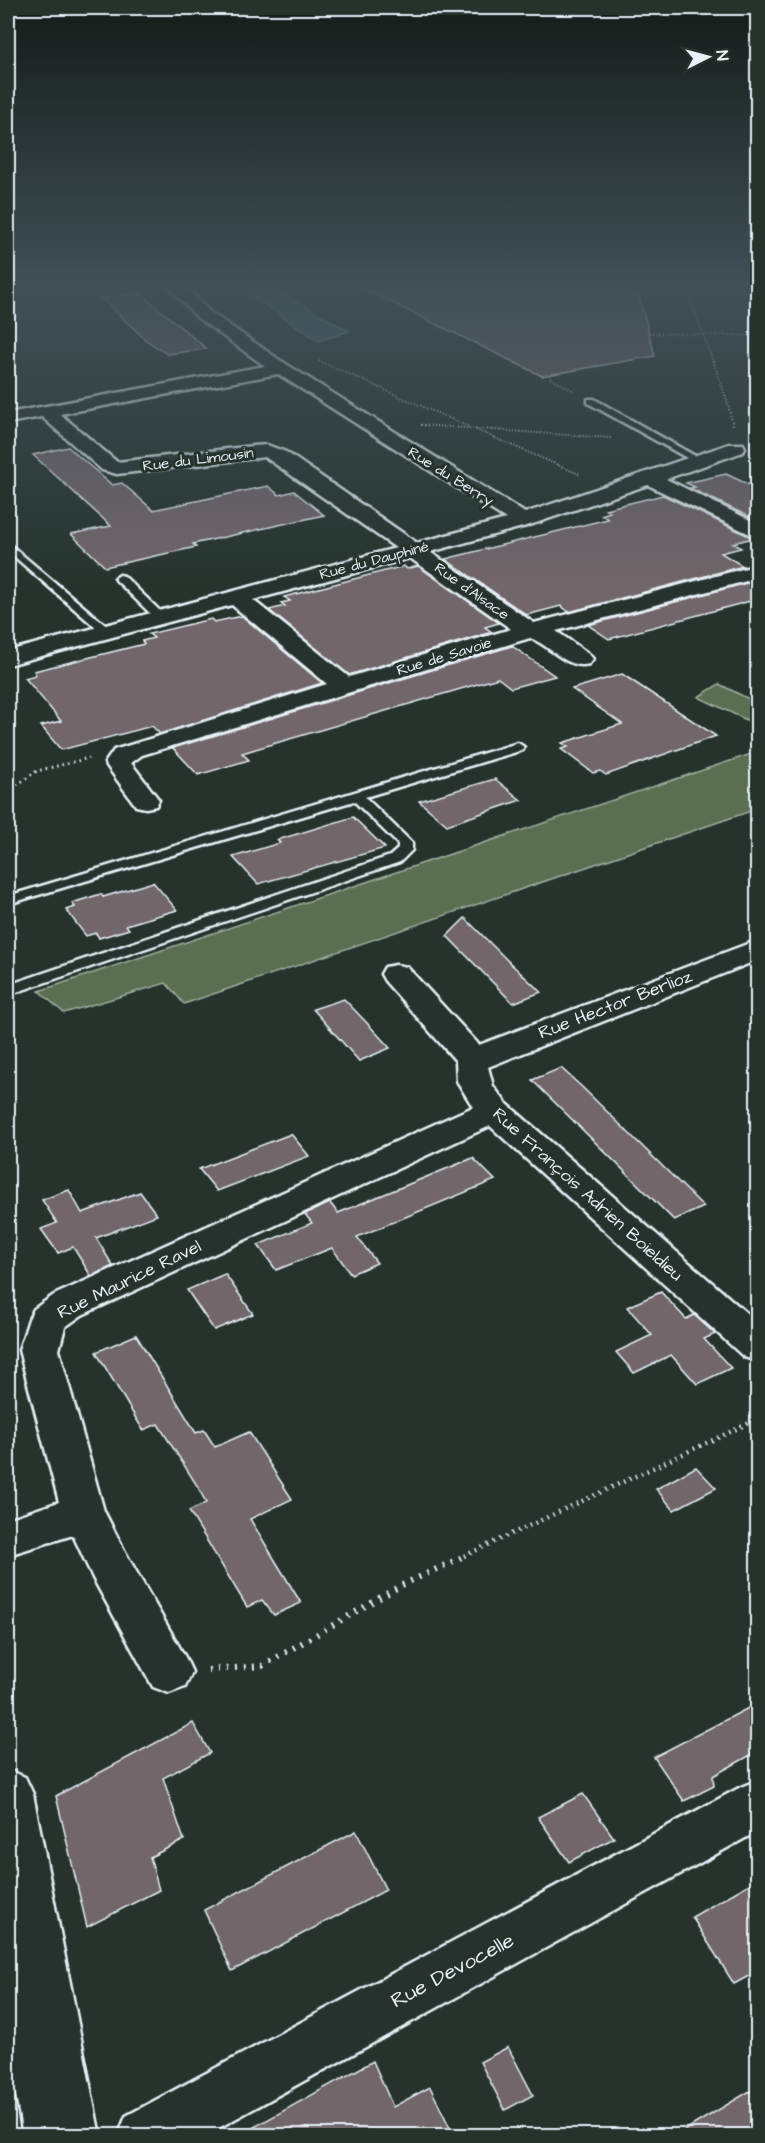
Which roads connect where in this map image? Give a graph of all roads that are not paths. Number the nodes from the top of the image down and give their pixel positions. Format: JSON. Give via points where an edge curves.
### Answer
{"nodes":[{"id":1,"x":189,"y":385,"type":"edge"},
{"id":2,"x":309,"y":385,"type":"edge"},
{"id":3,"x":591,"y":401,"type":"road end"},
{"id":4,"x":46,"y":411,"type":"junction"},
{"id":5,"x":8,"y":418,"type":"edge"},
{"id":6,"x":736,"y":448,"type":"road end"},
{"id":7,"x":699,"y":461,"type":"junction"},
{"id":8,"x":651,"y":479,"type":"junction"},
{"id":9,"x":523,"y":521,"type":"junction"},
{"id":10,"x":758,"y":532,"type":"edge"},
{"id":11,"x":8,"y":546,"type":"edge"},
{"id":12,"x":413,"y":549,"type":"junction"},
{"id":13,"x":758,"y":571,"type":"edge"},
{"id":14,"x":120,"y":578,"type":"dead end"},
{"id":15,"x":236,"y":597,"type":"junction"},
{"id":16,"x":160,"y":617,"type":"junction"},
{"id":17,"x":106,"y":631,"type":"junction"},
{"id":18,"x":531,"y":631,"type":"junction"},
{"id":19,"x":8,"y":658,"type":"edge"},
{"id":20,"x":581,"y":659,"type":"dead end"},
{"id":21,"x":345,"y":686,"type":"junction"},
{"id":22,"x":518,"y":747,"type":"dead end"},
{"id":23,"x":356,"y":796,"type":"junction"},
{"id":24,"x":146,"y":800,"type":"dead end"},
{"id":25,"x":8,"y":900,"type":"edge"},
{"id":26,"x":757,"y":949,"type":"edge"},
{"id":27,"x":396,"y":974,"type":"dead end"},
{"id":28,"x":8,"y":990,"type":"edge"},
{"id":29,"x":473,"y":1059,"type":"junction"},
{"id":30,"x":494,"y":1111,"type":"junction"},
{"id":31,"x":758,"y":1346,"type":"edge"},
{"id":32,"x":83,"y":1511,"type":"junction"},
{"id":33,"x":8,"y":1537,"type":"edge"},
{"id":34,"x":169,"y":1672,"type":"road end"},
{"id":35,"x":8,"y":1794,"type":"edge"},
{"id":36,"x":758,"y":1804,"type":"edge"},
{"id":37,"x":8,"y":1972,"type":"edge"},
{"id":38,"x":37,"y":2136,"type":"edge"},
{"id":39,"x":72,"y":2136,"type":"edge"},
{"id":40,"x":146,"y":2136,"type":"edge"}],
"edges":[{"from":1,"to":4,"type":"street"},
{"from":2,"to":9,"type":"street","name":"Rue du Berry"},
{"from":3,"to":7,"type":"lane"},
{"from":4,"to":5,"type":"street"},
{"from":4,"to":12,"type":"street","name":"Rue du Limousin","via":[[101,460],[117,468],[253,452],[279,456]]},
{"from":6,"to":7,"type":"street","name":"Rue du Dauphiné"},
{"from":7,"to":8,"type":"street","name":"Rue du Dauphiné"},
{"from":8,"to":9,"type":"street","name":"Rue du Dauphiné"},
{"from":8,"to":10,"type":"street"},
{"from":9,"to":12,"type":"street","name":"Rue du Dauphiné"},
{"from":11,"to":17,"type":"lane"},
{"from":12,"to":15,"type":"street","name":"Rue du Dauphiné"},
{"from":12,"to":18,"type":"street","name":"Rue d'Alsace"},
{"from":13,"to":18,"type":"street","name":"Rue de Savoie"},
{"from":14,"to":16,"type":"lane"},
{"from":15,"to":16,"type":"street","name":"Rue du Dauphiné"},
{"from":15,"to":21,"type":"street"},
{"from":16,"to":17,"type":"street","name":"Rue du Dauphiné"},
{"from":17,"to":19,"type":"street","name":"Rue du Dauphiné"},
{"from":18,"to":20,"type":"street","name":"Rue d'Alsace"},
{"from":18,"to":21,"type":"street","name":"Rue de Savoie"},
{"from":21,"to":24,"type":"street","name":"Rue de Savoie","via":[[127,754],[118,763]]},
{"from":22,"to":23,"type":"lane"},
{"from":23,"to":25,"type":"lane"},
{"from":23,"to":28,"type":"lane","via":[[405,843],[402,855]]},
{"from":26,"to":29,"type":"street","name":"Rue Hector Berlioz"},
{"from":27,"to":29,"type":"street"},
{"from":29,"to":30,"type":"street","name":"Rue François Adrien Boieldieu","via":[[472,1082]]},
{"from":30,"to":31,"type":"street","name":"Rue François Adrien Boieldieu"},
{"from":30,"to":32,"type":"street","name":"Rue Maurice Ravel","via":[[68,1305],[48,1319],[39,1350]]},
{"from":32,"to":33,"type":"street"},
{"from":32,"to":34,"type":"street","name":"Rue Maurice Ravel"},
{"from":35,"to":39,"type":"street"},
{"from":36,"to":40,"type":"street","name":"Rue Devocelle"},
{"from":37,"to":38,"type":"lane"}]}
